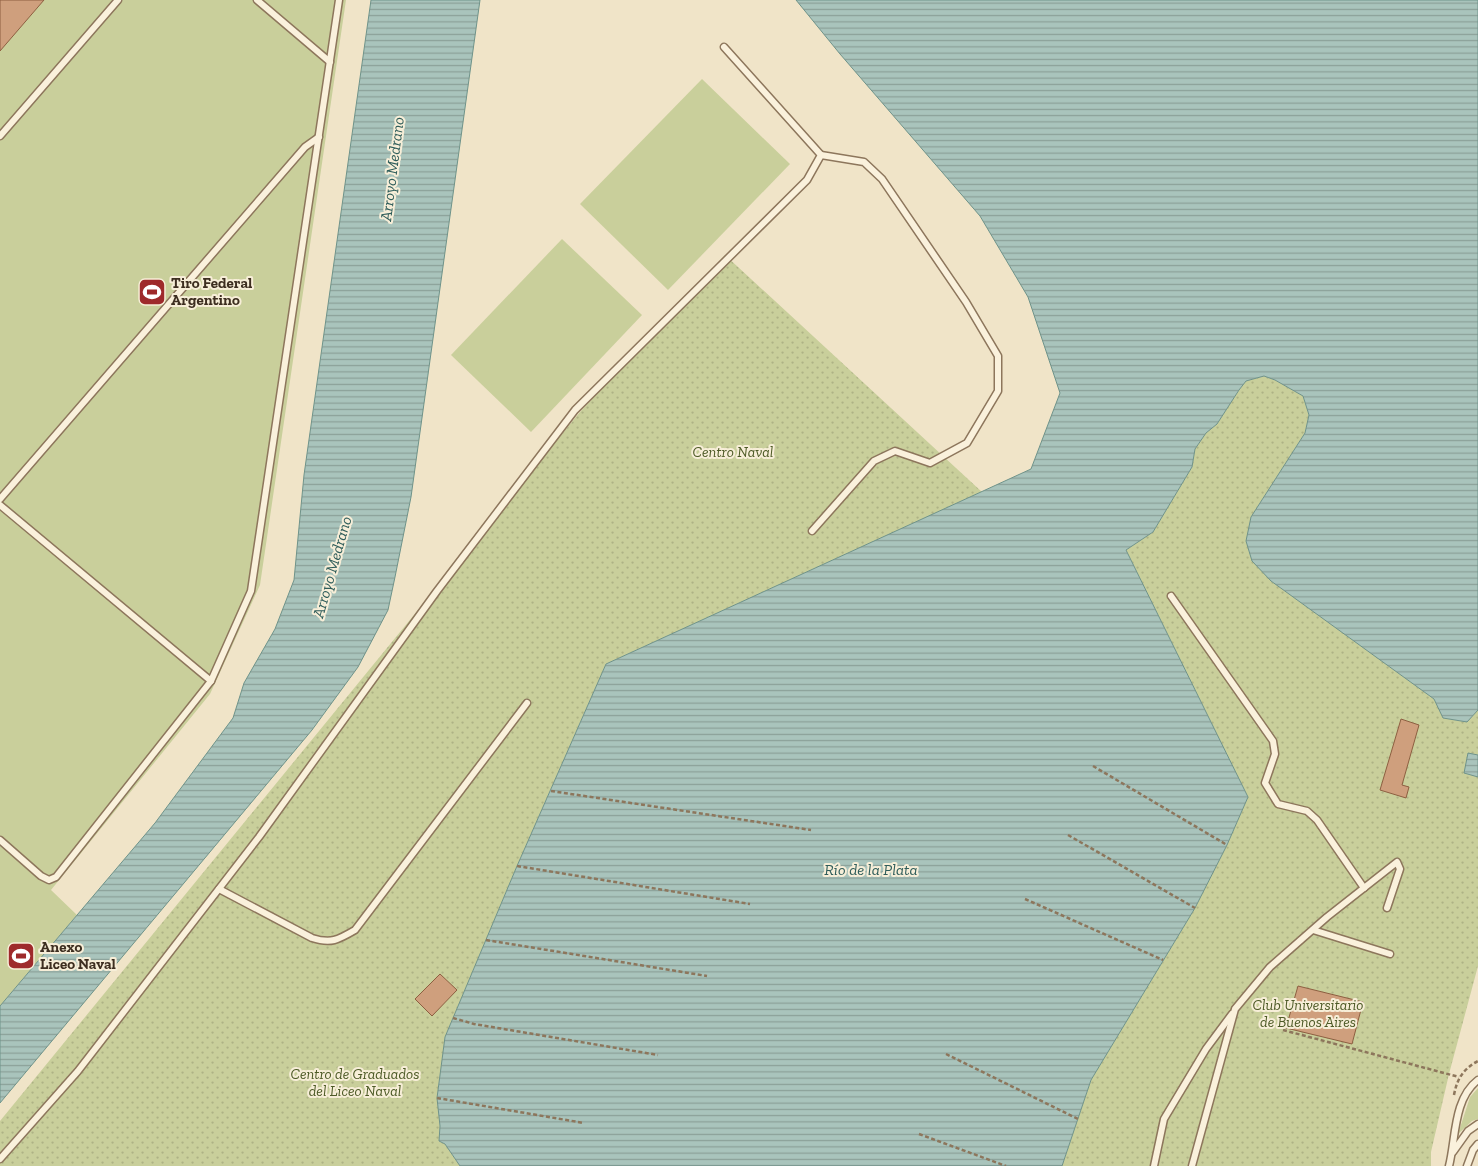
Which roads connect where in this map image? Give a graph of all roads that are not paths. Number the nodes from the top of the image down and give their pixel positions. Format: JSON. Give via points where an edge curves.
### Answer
{"nodes":[{"id":1,"x":118,"y":0,"type":"edge"},
{"id":2,"x":257,"y":0,"type":"edge"},
{"id":3,"x":339,"y":0,"type":"edge"},
{"id":4,"x":724,"y":47,"type":"dead end"},
{"id":5,"x":330,"y":62,"type":"junction"},
{"id":6,"x":0,"y":136,"type":"edge"},
{"id":7,"x":319,"y":137,"type":"junction"},
{"id":8,"x":821,"y":155,"type":"junction"},
{"id":9,"x":0,"y":499,"type":"edge"},
{"id":10,"x":0,"y":505,"type":"edge"},
{"id":11,"x":812,"y":531,"type":"dead end"},
{"id":12,"x":1171,"y":596,"type":"dead end"},
{"id":13,"x":211,"y":681,"type":"junction"},
{"id":14,"x":527,"y":704,"type":"dead end"},
{"id":15,"x":0,"y":840,"type":"edge"},
{"id":16,"x":1364,"y":888,"type":"junction"},
{"id":17,"x":219,"y":889,"type":"junction"},
{"id":18,"x":1387,"y":908,"type":"dead end"},
{"id":19,"x":1313,"y":930,"type":"junction"},
{"id":20,"x":1390,"y":954,"type":"dead end"},
{"id":21,"x":1235,"y":1009,"type":"junction"},
{"id":22,"x":1478,"y":1080,"type":"edge"},
{"id":23,"x":1478,"y":1124,"type":"edge"},
{"id":24,"x":1478,"y":1144,"type":"edge"},
{"id":25,"x":1452,"y":1153,"type":"junction"},
{"id":26,"x":0,"y":1160,"type":"edge"},
{"id":27,"x":1154,"y":1166,"type":"edge"},
{"id":28,"x":1192,"y":1166,"type":"edge"},
{"id":29,"x":1449,"y":1166,"type":"edge"},
{"id":30,"x":1467,"y":1166,"type":"edge"}],
"edges":[{"from":1,"to":6,"type":"lane"},
{"from":2,"to":5,"type":"lane"},
{"from":3,"to":5,"type":"lane"},
{"from":4,"to":8,"type":"lane"},
{"from":5,"to":7,"type":"lane"},
{"from":7,"to":9,"type":"lane","via":[[305,147]]},
{"from":7,"to":13,"type":"lane","via":[[252,591]]},
{"from":8,"to":11,"type":"lane","via":[[864,162],[882,179],[966,302],[998,356],[998,390],[967,443],[930,463],[895,451],[874,461]]},
{"from":8,"to":17,"type":"lane","via":[[807,180],[575,410],[437,591]]},
{"from":10,"to":13,"type":"lane"},
{"from":12,"to":16,"type":"lane","via":[[1273,742],[1275,754],[1265,783],[1278,804],[1307,811],[1317,820]]},
{"from":13,"to":15,"type":"lane","via":[[56,877],[49,880],[41,876]]},
{"from":14,"to":17,"type":"lane","via":[[355,930],[340,939],[325,942]]},
{"from":16,"to":18,"type":"lane","via":[[1397,862],[1400,869]]},
{"from":16,"to":19,"type":"lane"},
{"from":17,"to":26,"type":"lane","via":[[78,1072]]},
{"from":19,"to":20,"type":"lane"},
{"from":19,"to":21,"type":"lane","via":[[1270,967]]},
{"from":21,"to":27,"type":"lane","via":[[1206,1049],[1164,1119]]},
{"from":21,"to":28,"type":"lane"},
{"from":22,"to":25,"type":"lane","via":[[1460,1108]]},
{"from":23,"to":25,"type":"lane","via":[[1468,1131]]},
{"from":24,"to":30,"type":"lane"},
{"from":25,"to":29,"type":"lane"}]}
